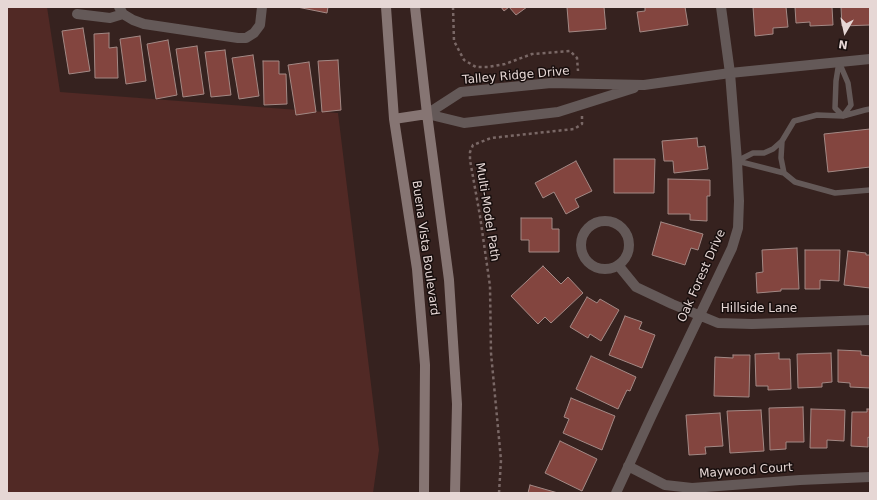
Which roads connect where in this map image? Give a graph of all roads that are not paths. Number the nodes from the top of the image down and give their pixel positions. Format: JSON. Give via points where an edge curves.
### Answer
{"nodes":[{"id":1,"x":262,"y":7,"type":"edge"},
{"id":2,"x":386,"y":7,"type":"edge"},
{"id":3,"x":415,"y":7,"type":"edge"},
{"id":4,"x":721,"y":7,"type":"edge"},
{"id":5,"x":121,"y":10,"type":"edge"},
{"id":6,"x":77,"y":14,"type":"dead end"},
{"id":7,"x":870,"y":59,"type":"edge"},
{"id":8,"x":839,"y":62,"type":"junction"},
{"id":9,"x":730,"y":73,"type":"junction"},
{"id":10,"x":644,"y":85,"type":"junction"},
{"id":11,"x":870,"y":109,"type":"edge"},
{"id":12,"x":427,"y":114,"type":"junction"},
{"id":13,"x":843,"y":116,"type":"junction"},
{"id":14,"x":394,"y":119,"type":"junction"},
{"id":15,"x":782,"y":141,"type":"junction"},
{"id":16,"x":737,"y":161,"type":"junction"},
{"id":17,"x":784,"y":173,"type":"junction"},
{"id":18,"x":870,"y":190,"type":"edge"},
{"id":19,"x":618,"y":265,"type":"junction"},
{"id":20,"x":699,"y":316,"type":"junction"},
{"id":21,"x":870,"y":320,"type":"edge"},
{"id":22,"x":628,"y":466,"type":"junction"},
{"id":23,"x":870,"y":477,"type":"edge"},
{"id":24,"x":424,"y":493,"type":"edge"},
{"id":25,"x":454,"y":493,"type":"edge"},
{"id":26,"x":616,"y":493,"type":"edge"}],
"edges":[{"from":1,"to":5,"type":"street","via":[[260,25],[246,38],[144,24],[133,20]]},
{"from":2,"to":14,"type":"main road","name":"Buena Vista Boulevard"},
{"from":3,"to":12,"type":"main road","name":"Buena Vista Boulevard"},
{"from":4,"to":9,"type":"street","name":"Oak Forest Drive"},
{"from":5,"to":6,"type":"street","via":[[110,18]]},
{"from":7,"to":8,"type":"street","name":"Talley Ridge Drive"},
{"from":8,"to":9,"type":"street","name":"Talley Ridge Drive"},
{"from":8,"to":13,"type":"lane","via":[[835,108]]},
{"from":8,"to":13,"type":"lane","via":[[848,83],[851,105]]},
{"from":9,"to":10,"type":"street","name":"Talley Ridge Drive"},
{"from":9,"to":16,"type":"street","name":"Oak Forest Drive"},
{"from":10,"to":12,"type":"street","name":"Talley Ridge Drive","via":[[558,112],[464,123]]},
{"from":10,"to":12,"type":"street","name":"Talley Ridge Drive","via":[[551,83],[461,92]]},
{"from":11,"to":13,"type":"lane"},
{"from":12,"to":14,"type":"main road"},
{"from":12,"to":25,"type":"main road","name":"Buena Vista Boulevard","via":[[449,280],[457,404]]},
{"from":13,"to":15,"type":"lane","via":[[817,115],[794,121]]},
{"from":14,"to":24,"type":"main road","name":"Buena Vista Boulevard","via":[[417,269],[425,365]]},
{"from":15,"to":16,"type":"lane","via":[[773,149],[764,153],[753,153]]},
{"from":15,"to":17,"type":"lane","via":[[781,158]]},
{"from":16,"to":17,"type":"lane"},
{"from":16,"to":20,"type":"street","name":"Oak Forest Drive","via":[[738,228],[732,248]]},
{"from":17,"to":18,"type":"lane","via":[[795,182],[835,193]]},
{"from":19,"to":19,"type":"street","via":[[612,268],[597,268],[585,259],[582,238],[591,226],[607,222],[622,229],[626,236],[628,252]]},
{"from":19,"to":20,"type":"street","name":"Hillside Lane","via":[[636,287]]},
{"from":20,"to":21,"type":"street","name":"Hillside Lane","via":[[718,323],[752,324]]},
{"from":20,"to":22,"type":"street","name":"Oak Forest Drive"},
{"from":22,"to":23,"type":"street","name":"Maywood Court","via":[[665,485],[692,488]]},
{"from":22,"to":26,"type":"street","name":"Oak Forest Drive"}]}
